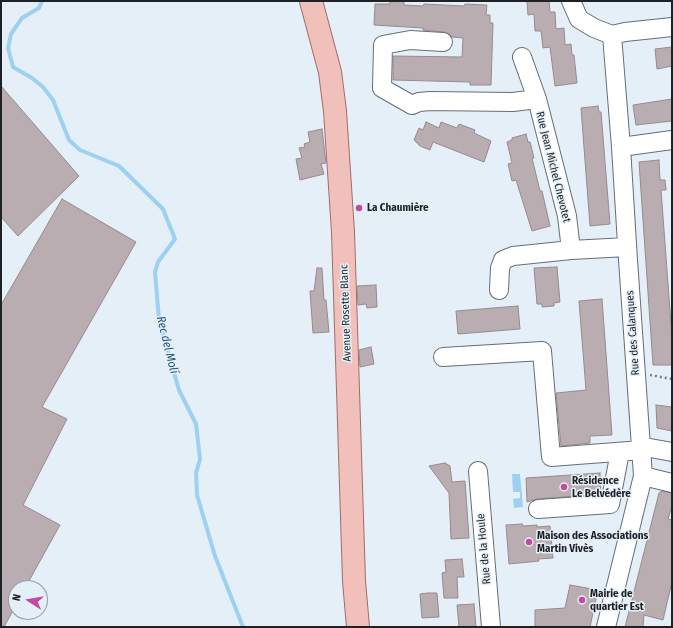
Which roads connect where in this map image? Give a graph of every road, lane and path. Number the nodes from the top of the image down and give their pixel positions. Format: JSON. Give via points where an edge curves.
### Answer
{"nodes":[{"id":1,"x":311,"y":1,"type":"edge"},
{"id":2,"x":570,"y":1,"type":"edge"},
{"id":3,"x":672,"y":27,"type":"edge"},
{"id":4,"x":612,"y":35,"type":"junction"},
{"id":5,"x":443,"y":42,"type":"dead end"},
{"id":6,"x":522,"y":57,"type":"dead end"},
{"id":7,"x":536,"y":99,"type":"junction"},
{"id":8,"x":672,"y":140,"type":"edge"},
{"id":9,"x":621,"y":147,"type":"junction"},
{"id":10,"x":627,"y":247,"type":"junction"},
{"id":11,"x":570,"y":250,"type":"junction"},
{"id":12,"x":499,"y":290,"type":"dead end"},
{"id":13,"x":443,"y":357,"type":"dead end"},
{"id":14,"x":636,"y":373,"type":"junction"},
{"id":15,"x":672,"y":379,"type":"edge"},
{"id":16,"x":642,"y":450,"type":"junction"},
{"id":17,"x":620,"y":452,"type":"junction"},
{"id":18,"x":672,"y":452,"type":"edge"},
{"id":19,"x":478,"y":471,"type":"dead end"},
{"id":20,"x":642,"y":476,"type":"junction"},
{"id":21,"x":672,"y":483,"type":"edge"},
{"id":22,"x":538,"y":509,"type":"dead end"},
{"id":23,"x":358,"y":627,"type":"edge"},
{"id":24,"x":491,"y":627,"type":"edge"},
{"id":25,"x":606,"y":627,"type":"edge"}],
"edges":[{"from":1,"to":23,"type":"main road","name":"Avenue Rosette Blanc","via":[[330,72],[335,111],[343,232],[354,581]]},
{"from":2,"to":4,"type":"street","via":[[580,19]]},
{"from":3,"to":4,"type":"street"},
{"from":4,"to":9,"type":"street","name":"Rue des Calanques"},
{"from":5,"to":7,"type":"street","name":"Rue Jean Michel Chevotet","via":[[410,40],[383,45],[382,88],[412,105],[430,101],[513,102]]},
{"from":6,"to":7,"type":"street","name":"Rue Jean Michel Chevotet"},
{"from":7,"to":11,"type":"street","name":"Rue Jean Michel Chevotet","via":[[567,216]]},
{"from":8,"to":9,"type":"street"},
{"from":9,"to":10,"type":"street","name":"Rue des Calanques"},
{"from":10,"to":11,"type":"street"},
{"from":10,"to":14,"type":"street","name":"Rue des Calanques"},
{"from":11,"to":12,"type":"street","via":[[512,256],[503,260]]},
{"from":13,"to":17,"type":"street","via":[[542,351],[551,457]]},
{"from":14,"to":15,"type":"path"},
{"from":14,"to":16,"type":"street","name":"Rue des Calanques"},
{"from":16,"to":17,"type":"street"},
{"from":16,"to":18,"type":"street","via":[[650,448]]},
{"from":16,"to":20,"type":"street","name":"Rue des Calanques"},
{"from":17,"to":22,"type":"street","via":[[610,504]]},
{"from":19,"to":24,"type":"street","name":"Rue de la Houle"},
{"from":20,"to":21,"type":"street"},
{"from":20,"to":25,"type":"street","name":"Rue des Calanques"}]}
